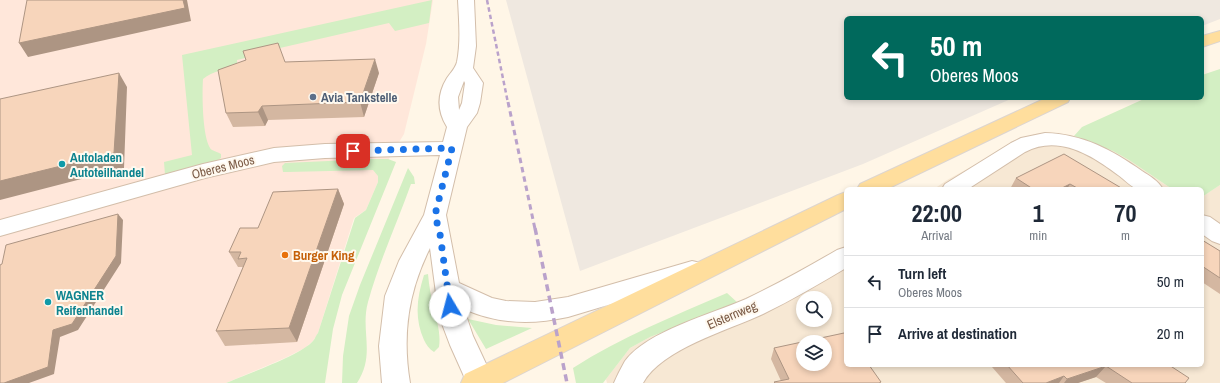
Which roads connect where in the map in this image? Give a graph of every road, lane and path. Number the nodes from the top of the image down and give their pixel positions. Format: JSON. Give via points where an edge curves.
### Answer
{"nodes":[{"id":1,"x":466,"y":0,"type":"edge"},
{"id":2,"x":1220,"y":36,"type":"edge"},
{"id":3,"x":1204,"y":41,"type":"edge"},
{"id":4,"x":1057,"y":100,"type":"edge"},
{"id":5,"x":452,"y":148,"type":"junction"},
{"id":6,"x":872,"y":187,"type":"edge"},
{"id":7,"x":956,"y":187,"type":"edge"},
{"id":8,"x":1149,"y":187,"type":"edge"},
{"id":9,"x":844,"y":201,"type":"edge"},
{"id":10,"x":435,"y":215,"type":"junction"},
{"id":11,"x":1204,"y":224,"type":"edge"},
{"id":12,"x":0,"y":228,"type":"edge"},
{"id":13,"x":1220,"y":235,"type":"edge"},
{"id":14,"x":844,"y":257,"type":"edge"},
{"id":15,"x":711,"y":265,"type":"junction"},
{"id":16,"x":448,"y":289,"type":"junction"},
{"id":17,"x":478,"y":382,"type":"edge"},
{"id":18,"x":396,"y":383,"type":"edge"},
{"id":19,"x":628,"y":383,"type":"edge"}],
"edges":[{"from":1,"to":5,"type":"street","via":[[467,46],[464,68],[472,78],[474,90],[467,113],[457,127]]},
{"from":2,"to":3,"type":"main road"},
{"from":4,"to":6,"type":"main road"},
{"from":5,"to":10,"type":"street"},
{"from":5,"to":12,"type":"street","name":"Oberes Moos","via":[[274,155],[197,173]]},
{"from":7,"to":8,"type":"street","via":[[1021,146],[1040,140],[1063,139],[1102,154]]},
{"from":9,"to":15,"type":"main road"},
{"from":10,"to":16,"type":"street"},
{"from":10,"to":18,"type":"street","via":[[411,261],[398,296],[394,315],[393,357]]},
{"from":11,"to":13,"type":"street"},
{"from":14,"to":19,"type":"street","name":"Elsternweg","via":[[789,289],[672,342],[635,368]]},
{"from":15,"to":16,"type":"street","via":[[552,311],[513,313],[493,309],[465,299]]},
{"from":15,"to":17,"type":"main road"},
{"from":16,"to":17,"type":"street","via":[[454,320]]}]}
